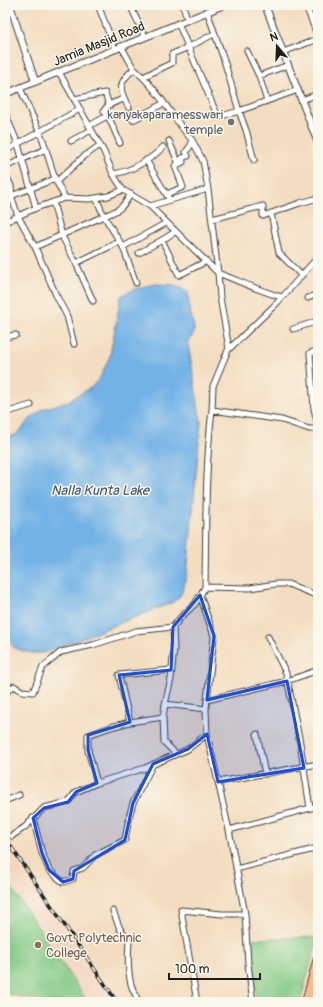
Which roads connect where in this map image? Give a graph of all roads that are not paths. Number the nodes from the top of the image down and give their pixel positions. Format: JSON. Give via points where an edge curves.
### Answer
{"nodes":[{"id":1,"x":10,"y":5,"type":"edge"},
{"id":2,"x":98,"y":5,"type":"edge"},
{"id":3,"x":130,"y":5,"type":"edge"},
{"id":4,"x":183,"y":5,"type":"edge"},
{"id":5,"x":224,"y":5,"type":"edge"},
{"id":6,"x":265,"y":5,"type":"edge"},
{"id":7,"x":308,"y":5,"type":"edge"},
{"id":8,"x":207,"y":12,"type":"junction"},
{"id":9,"x":187,"y":20,"type":"junction"},
{"id":10,"x":178,"y":23,"type":"junction"},
{"id":11,"x":214,"y":34,"type":"junction"},
{"id":12,"x":145,"y":37,"type":"junction"},
{"id":13,"x":318,"y":38,"type":"edge"},
{"id":14,"x":188,"y":47,"type":"junction"},
{"id":15,"x":118,"y":48,"type":"junction"},
{"id":16,"x":247,"y":51,"type":"dead end"},
{"id":17,"x":283,"y":52,"type":"junction"},
{"id":18,"x":288,"y":65,"type":"junction"},
{"id":19,"x":134,"y":70,"type":"junction"},
{"id":20,"x":59,"y":72,"type":"junction"},
{"id":21,"x":259,"y":76,"type":"junction"},
{"id":22,"x":143,"y":77,"type":"junction"},
{"id":23,"x":35,"y":81,"type":"junction"},
{"id":24,"x":20,"y":88,"type":"junction"},
{"id":25,"x":298,"y":90,"type":"junction"},
{"id":26,"x":5,"y":94,"type":"edge"},
{"id":27,"x":318,"y":94,"type":"edge"},
{"id":28,"x":74,"y":99,"type":"junction"},
{"id":29,"x":124,"y":99,"type":"junction"},
{"id":30,"x":302,"y":100,"type":"junction"},
{"id":31,"x":267,"y":101,"type":"junction"},
{"id":32,"x":164,"y":104,"type":"junction"},
{"id":33,"x":109,"y":105,"type":"junction"},
{"id":34,"x":129,"y":108,"type":"dead end"},
{"id":35,"x":80,"y":109,"type":"junction"},
{"id":36,"x":239,"y":111,"type":"junction"},
{"id":37,"x":5,"y":113,"type":"edge"},
{"id":38,"x":107,"y":116,"type":"junction"},
{"id":39,"x":133,"y":120,"type":"dead end"},
{"id":40,"x":90,"y":128,"type":"junction"},
{"id":41,"x":39,"y":131,"type":"junction"},
{"id":42,"x":192,"y":140,"type":"junction"},
{"id":43,"x":71,"y":141,"type":"dead end"},
{"id":44,"x":169,"y":141,"type":"dead end"},
{"id":45,"x":120,"y":143,"type":"dead end"},
{"id":46,"x":18,"y":144,"type":"junction"},
{"id":47,"x":318,"y":144,"type":"edge"},
{"id":48,"x":100,"y":145,"type":"junction"},
{"id":49,"x":163,"y":147,"type":"dead end"},
{"id":50,"x":46,"y":149,"type":"junction"},
{"id":51,"x":5,"y":151,"type":"edge"},
{"id":52,"x":22,"y":159,"type":"junction"},
{"id":53,"x":146,"y":160,"type":"junction"},
{"id":54,"x":254,"y":160,"type":"dead end"},
{"id":55,"x":179,"y":164,"type":"junction"},
{"id":56,"x":5,"y":167,"type":"edge"},
{"id":57,"x":5,"y":173,"type":"edge"},
{"id":58,"x":113,"y":174,"type":"junction"},
{"id":59,"x":56,"y":181,"type":"junction"},
{"id":60,"x":11,"y":186,"type":"junction"},
{"id":61,"x":31,"y":188,"type":"junction"},
{"id":62,"x":5,"y":189,"type":"edge"},
{"id":63,"x":208,"y":189,"type":"junction"},
{"id":64,"x":123,"y":190,"type":"junction"},
{"id":65,"x":131,"y":194,"type":"junction"},
{"id":66,"x":167,"y":194,"type":"junction"},
{"id":67,"x":12,"y":196,"type":"junction"},
{"id":68,"x":65,"y":198,"type":"junction"},
{"id":69,"x":96,"y":198,"type":"junction"},
{"id":70,"x":318,"y":198,"type":"edge"},
{"id":71,"x":170,"y":200,"type":"junction"},
{"id":72,"x":53,"y":202,"type":"junction"},
{"id":73,"x":150,"y":206,"type":"junction"},
{"id":74,"x":36,"y":208,"type":"junction"},
{"id":75,"x":271,"y":213,"type":"junction"},
{"id":76,"x":18,"y":216,"type":"junction"},
{"id":77,"x":104,"y":216,"type":"junction"},
{"id":78,"x":212,"y":219,"type":"junction"},
{"id":79,"x":5,"y":222,"type":"edge"},
{"id":80,"x":166,"y":223,"type":"junction"},
{"id":81,"x":175,"y":232,"type":"junction"},
{"id":82,"x":62,"y":236,"type":"junction"},
{"id":83,"x":162,"y":240,"type":"junction"},
{"id":84,"x":119,"y":242,"type":"junction"},
{"id":85,"x":35,"y":247,"type":"junction"},
{"id":86,"x":122,"y":248,"type":"junction"},
{"id":87,"x":139,"y":253,"type":"dead end"},
{"id":88,"x":318,"y":257,"type":"edge"},
{"id":89,"x":205,"y":262,"type":"junction"},
{"id":90,"x":76,"y":263,"type":"junction"},
{"id":91,"x":218,"y":273,"type":"junction"},
{"id":92,"x":301,"y":275,"type":"junction"},
{"id":93,"x":136,"y":283,"type":"dead end"},
{"id":94,"x":318,"y":294,"type":"edge"},
{"id":95,"x":282,"y":297,"type":"junction"},
{"id":96,"x":308,"y":298,"type":"dead end"},
{"id":97,"x":93,"y":301,"type":"dead end"},
{"id":98,"x":318,"y":321,"type":"edge"},
{"id":99,"x":293,"y":330,"type":"dead end"},
{"id":100,"x":16,"y":335,"type":"dead end"},
{"id":101,"x":5,"y":337,"type":"edge"},
{"id":102,"x":74,"y":344,"type":"dead end"},
{"id":103,"x":229,"y":349,"type":"junction"},
{"id":104,"x":318,"y":351,"type":"edge"},
{"id":105,"x":31,"y":405,"type":"dead end"},
{"id":106,"x":212,"y":410,"type":"junction"},
{"id":107,"x":5,"y":413,"type":"edge"},
{"id":108,"x":318,"y":425,"type":"edge"},
{"id":109,"x":318,"y":429,"type":"edge"},
{"id":110,"x":205,"y":587,"type":"junction"},
{"id":111,"x":200,"y":595,"type":"junction"},
{"id":112,"x":318,"y":596,"type":"edge"},
{"id":113,"x":173,"y":628,"type":"junction"},
{"id":114,"x":268,"y":637,"type":"dead end"},
{"id":115,"x":171,"y":670,"type":"junction"},
{"id":116,"x":318,"y":670,"type":"edge"},
{"id":117,"x":287,"y":681,"type":"junction"},
{"id":118,"x":5,"y":697,"type":"edge"},
{"id":119,"x":207,"y":700,"type":"junction"},
{"id":120,"x":165,"y":704,"type":"junction"},
{"id":121,"x":206,"y":708,"type":"junction"},
{"id":122,"x":164,"y":717,"type":"junction"},
{"id":123,"x":130,"y":722,"type":"junction"},
{"id":124,"x":207,"y":734,"type":"junction"},
{"id":125,"x":257,"y":734,"type":"dead end"},
{"id":126,"x":176,"y":754,"type":"junction"},
{"id":127,"x":153,"y":764,"type":"junction"},
{"id":128,"x":318,"y":764,"type":"edge"},
{"id":129,"x":304,"y":768,"type":"junction"},
{"id":130,"x":265,"y":774,"type":"junction"},
{"id":131,"x":218,"y":782,"type":"junction"},
{"id":132,"x":97,"y":783,"type":"junction"},
{"id":133,"x":19,"y":795,"type":"dead end"},
{"id":134,"x":5,"y":801,"type":"edge"},
{"id":135,"x":318,"y":806,"type":"edge"},
{"id":136,"x":310,"y":808,"type":"junction"},
{"id":137,"x":33,"y":818,"type":"junction"},
{"id":138,"x":229,"y":830,"type":"junction"},
{"id":139,"x":12,"y":836,"type":"dead end"},
{"id":140,"x":318,"y":848,"type":"edge"},
{"id":141,"x":236,"y":869,"type":"junction"},
{"id":142,"x":113,"y":911,"type":"dead end"},
{"id":143,"x":245,"y":914,"type":"junction"},
{"id":144,"x":318,"y":958,"type":"edge"},
{"id":145,"x":318,"y":982,"type":"edge"},
{"id":146,"x":253,"y":1001,"type":"edge"},
{"id":147,"x":137,"y":1002,"type":"edge"},
{"id":148,"x":197,"y":1002,"type":"edge"},
{"id":149,"x":244,"y":1002,"type":"edge"},
{"id":150,"x":306,"y":1002,"type":"edge"},
{"id":151,"x":312,"y":1002,"type":"edge"}],
"edges":[{"from":1,"to":23,"type":"street"},
{"from":2,"to":15,"type":"street"},
{"from":3,"to":12,"type":"street"},
{"from":4,"to":9,"type":"street"},
{"from":5,"to":8,"type":"street","name":"Jamia Masjid Road"},
{"from":6,"to":17,"type":"street"},
{"from":7,"to":13,"type":"street","via":[[306,6]]},
{"from":8,"to":9,"type":"street","name":"Jamia Masjid Road"},
{"from":8,"to":11,"type":"street"},
{"from":9,"to":10,"type":"street","name":"Jamia Masjid Road"},
{"from":10,"to":12,"type":"street","name":"Jamia Masjid Road"},
{"from":10,"to":14,"type":"street"},
{"from":11,"to":14,"type":"street"},
{"from":11,"to":36,"type":"street"},
{"from":12,"to":15,"type":"street","name":"Jamia Masjid Road"},
{"from":13,"to":17,"type":"street"},
{"from":14,"to":22,"type":"street","via":[[172,54],[172,63]]},
{"from":14,"to":36,"type":"street","via":[[218,117]]},
{"from":15,"to":19,"type":"street"},
{"from":15,"to":20,"type":"street","name":"Jamia Masjid Road"},
{"from":16,"to":21,"type":"street"},
{"from":17,"to":18,"type":"street"},
{"from":18,"to":21,"type":"street"},
{"from":18,"to":25,"type":"street"},
{"from":19,"to":22,"type":"street"},
{"from":19,"to":29,"type":"street","via":[[124,77],[121,88]]},
{"from":20,"to":23,"type":"street","name":"Jamia Masjid Road"},
{"from":20,"to":28,"type":"street"},
{"from":21,"to":31,"type":"street"},
{"from":22,"to":32,"type":"street"},
{"from":23,"to":24,"type":"street","name":"Jamia Masjid Road"},
{"from":24,"to":26,"type":"street","name":"Jamia Masjid Road"},
{"from":24,"to":41,"type":"street"},
{"from":25,"to":30,"type":"street"},
{"from":25,"to":31,"type":"street"},
{"from":27,"to":30,"type":"street"},
{"from":28,"to":33,"type":"street","via":[[105,93]]},
{"from":28,"to":35,"type":"street"},
{"from":29,"to":33,"type":"street"},
{"from":29,"to":34,"type":"street"},
{"from":30,"to":47,"type":"street"},
{"from":31,"to":36,"type":"street"},
{"from":32,"to":39,"type":"street"},
{"from":32,"to":42,"type":"street"},
{"from":33,"to":38,"type":"street","via":[[104,112]]},
{"from":35,"to":40,"type":"street"},
{"from":35,"to":41,"type":"street"},
{"from":36,"to":54,"type":"street"},
{"from":37,"to":46,"type":"street"},
{"from":38,"to":40,"type":"street"},
{"from":38,"to":45,"type":"street"},
{"from":40,"to":43,"type":"street"},
{"from":40,"to":48,"type":"street"},
{"from":41,"to":46,"type":"street"},
{"from":41,"to":50,"type":"street"},
{"from":42,"to":55,"type":"street","via":[[186,152],[188,156],[182,158],[183,162]]},
{"from":42,"to":63,"type":"street","via":[[203,161]]},
{"from":44,"to":55,"type":"street"},
{"from":46,"to":51,"type":"street"},
{"from":46,"to":52,"type":"street"},
{"from":48,"to":58,"type":"street"},
{"from":48,"to":59,"type":"street"},
{"from":49,"to":53,"type":"street"},
{"from":50,"to":52,"type":"street"},
{"from":50,"to":59,"type":"street"},
{"from":52,"to":56,"type":"street"},
{"from":52,"to":61,"type":"street"},
{"from":53,"to":58,"type":"street"},
{"from":53,"to":66,"type":"street"},
{"from":55,"to":66,"type":"street","via":[[175,166],[183,187]]},
{"from":57,"to":60,"type":"street"},
{"from":58,"to":64,"type":"street"},
{"from":59,"to":61,"type":"street"},
{"from":59,"to":68,"type":"street"},
{"from":60,"to":62,"type":"street"},
{"from":60,"to":67,"type":"street"},
{"from":61,"to":67,"type":"street"},
{"from":61,"to":74,"type":"street"},
{"from":63,"to":71,"type":"street"},
{"from":63,"to":78,"type":"street"},
{"from":64,"to":65,"type":"street"},
{"from":64,"to":69,"type":"street"},
{"from":65,"to":73,"type":"street"},
{"from":65,"to":77,"type":"street","via":[[122,208]]},
{"from":66,"to":71,"type":"street"},
{"from":67,"to":76,"type":"street"},
{"from":68,"to":69,"type":"street"},
{"from":68,"to":72,"type":"street"},
{"from":69,"to":77,"type":"street"},
{"from":70,"to":75,"type":"street"},
{"from":71,"to":73,"type":"street"},
{"from":72,"to":74,"type":"street"},
{"from":72,"to":82,"type":"street"},
{"from":73,"to":80,"type":"street"},
{"from":74,"to":76,"type":"street"},
{"from":75,"to":78,"type":"street","via":[[263,216],[263,206]]},
{"from":75,"to":92,"type":"street","via":[[279,253]]},
{"from":76,"to":79,"type":"street"},
{"from":76,"to":85,"type":"street"},
{"from":77,"to":82,"type":"street"},
{"from":77,"to":84,"type":"street"},
{"from":78,"to":91,"type":"street"},
{"from":80,"to":81,"type":"street"},
{"from":80,"to":86,"type":"street"},
{"from":81,"to":83,"type":"street"},
{"from":81,"to":89,"type":"street"},
{"from":82,"to":85,"type":"street"},
{"from":82,"to":90,"type":"street"},
{"from":83,"to":87,"type":"street"},
{"from":83,"to":89,"type":"street","via":[[179,276]]},
{"from":84,"to":86,"type":"street"},
{"from":84,"to":90,"type":"street"},
{"from":85,"to":102,"type":"street","via":[[67,316]]},
{"from":86,"to":93,"type":"street"},
{"from":88,"to":92,"type":"street"},
{"from":89,"to":91,"type":"street"},
{"from":90,"to":97,"type":"street"},
{"from":91,"to":95,"type":"street"},
{"from":91,"to":103,"type":"street"},
{"from":92,"to":95,"type":"street"},
{"from":94,"to":96,"type":"street"},
{"from":95,"to":103,"type":"street"},
{"from":98,"to":99,"type":"street"},
{"from":100,"to":101,"type":"street"},
{"from":103,"to":106,"type":"street","via":[[213,386]]},
{"from":104,"to":108,"type":"street","via":[[310,353],[314,410]]},
{"from":105,"to":107,"type":"street"},
{"from":106,"to":109,"type":"street","via":[[282,420],[309,429]]},
{"from":106,"to":110,"type":"street","via":[[206,495]]},
{"from":110,"to":111,"type":"street"},
{"from":110,"to":112,"type":"street","via":[[250,588],[288,584]]},
{"from":111,"to":113,"type":"street"},
{"from":111,"to":119,"type":"street","via":[[214,636]]},
{"from":113,"to":115,"type":"street"},
{"from":113,"to":118,"type":"street","via":[[136,631],[61,652],[43,667],[33,692],[22,691],[14,686],[8,690]]},
{"from":114,"to":117,"type":"street","via":[[286,673]]},
{"from":115,"to":120,"type":"street"},
{"from":115,"to":123,"type":"street","via":[[118,675]]},
{"from":116,"to":117,"type":"street"},
{"from":117,"to":119,"type":"street"},
{"from":117,"to":129,"type":"street"},
{"from":119,"to":121,"type":"street"},
{"from":120,"to":121,"type":"street"},
{"from":120,"to":122,"type":"street"},
{"from":121,"to":124,"type":"street"},
{"from":122,"to":123,"type":"street"},
{"from":122,"to":126,"type":"street","via":[[164,742]]},
{"from":123,"to":132,"type":"street","via":[[88,734],[88,750]]},
{"from":124,"to":126,"type":"street","via":[[188,749]]},
{"from":124,"to":131,"type":"street"},
{"from":125,"to":130,"type":"street"},
{"from":126,"to":127,"type":"street"},
{"from":127,"to":132,"type":"street"},
{"from":127,"to":137,"type":"street","via":[[133,802],[125,840],[95,855],[83,868],[74,871],[73,878],[63,882],[49,870]]},
{"from":128,"to":129,"type":"street"},
{"from":129,"to":130,"type":"street"},
{"from":129,"to":136,"type":"street"},
{"from":130,"to":131,"type":"street"},
{"from":131,"to":138,"type":"street"},
{"from":132,"to":137,"type":"street","via":[[76,792],[68,802],[44,808]]},
{"from":133,"to":134,"type":"street"},
{"from":135,"to":136,"type":"street"},
{"from":136,"to":138,"type":"street"},
{"from":137,"to":139,"type":"street"},
{"from":138,"to":141,"type":"street"},
{"from":140,"to":141,"type":"street"},
{"from":141,"to":143,"type":"street"},
{"from":142,"to":147,"type":"street","via":[[120,929],[129,940],[131,985]]},
{"from":143,"to":146,"type":"street"},
{"from":143,"to":148,"type":"street","via":[[181,910]]},
{"from":144,"to":150,"type":"highway"},
{"from":145,"to":151,"type":"highway"},
{"from":146,"to":149,"type":"street"}]}
